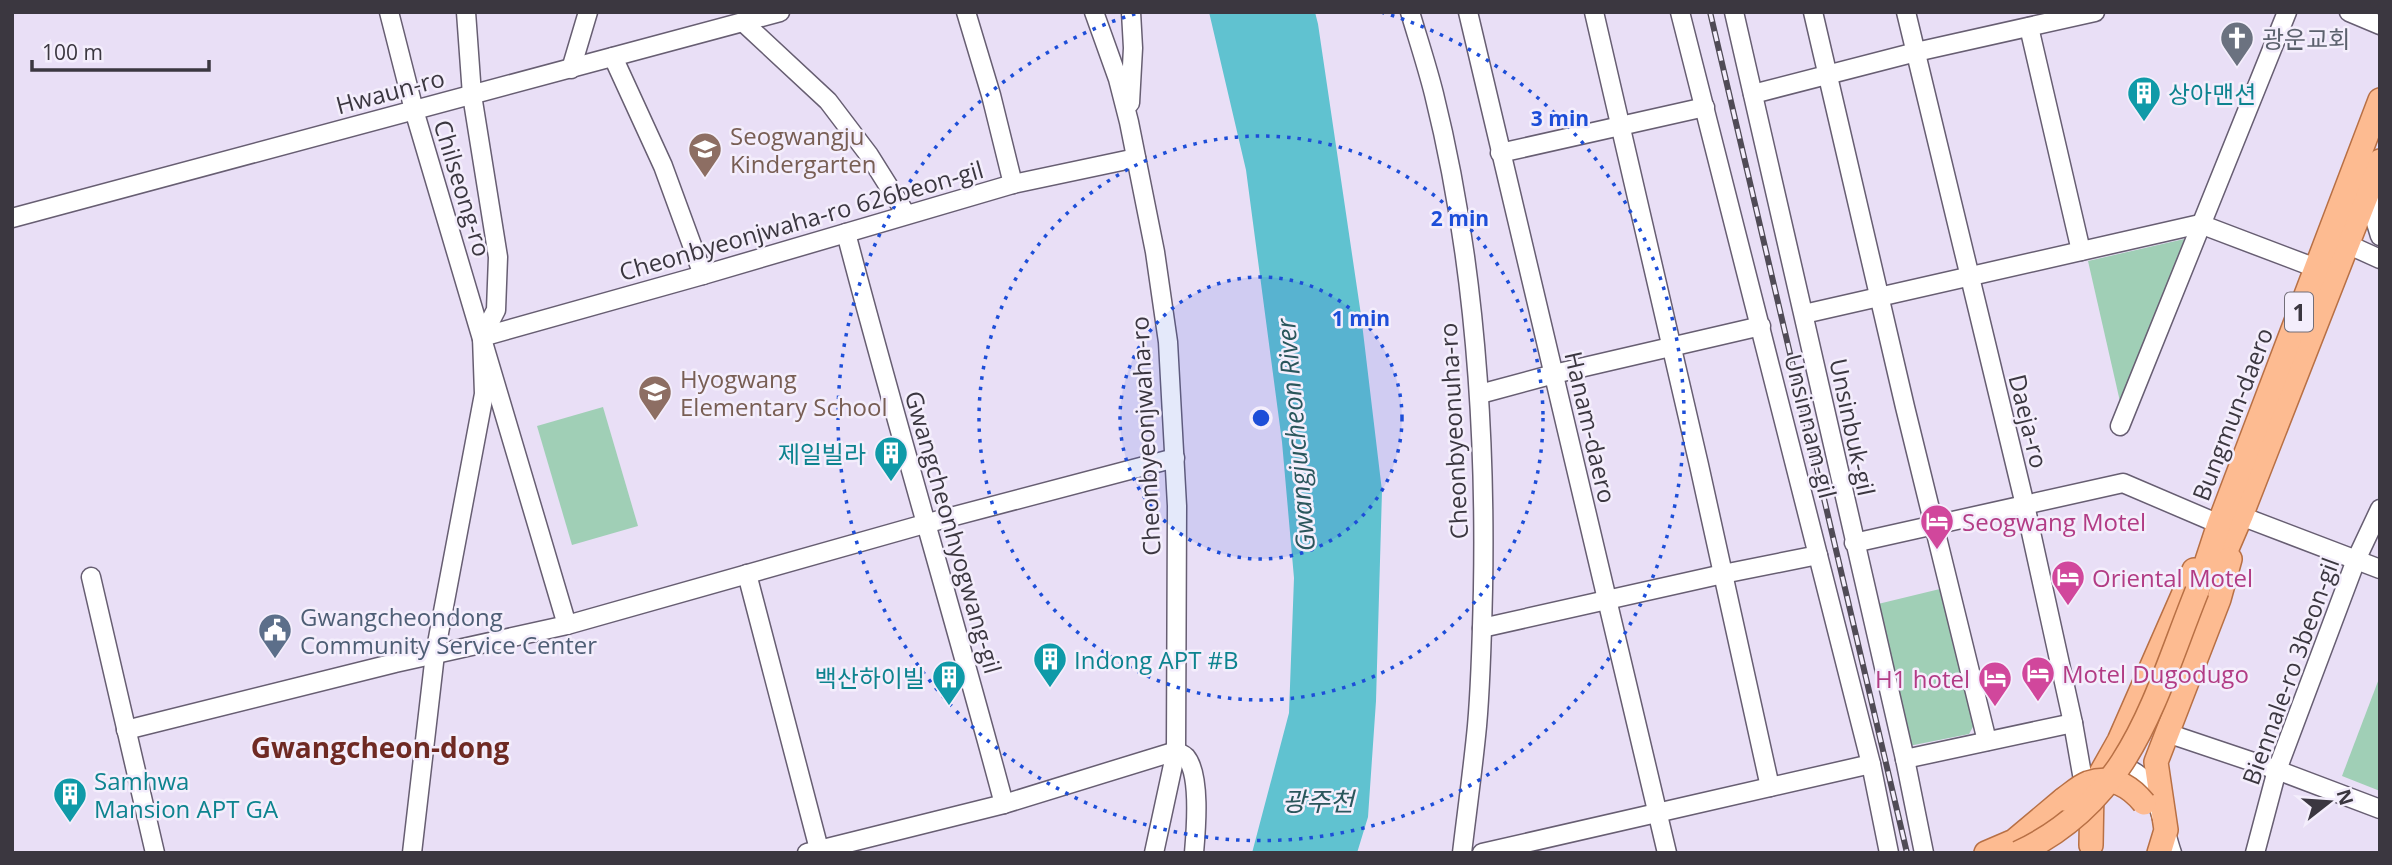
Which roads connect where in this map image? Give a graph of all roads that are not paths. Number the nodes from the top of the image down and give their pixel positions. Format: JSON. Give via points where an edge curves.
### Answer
{"nodes":[{"id":1,"x":389,"y":12,"type":"edge"},
{"id":2,"x":466,"y":12,"type":"edge"},
{"id":3,"x":587,"y":12,"type":"edge"},
{"id":4,"x":780,"y":12,"type":"edge"},
{"id":5,"x":967,"y":12,"type":"edge"},
{"id":6,"x":1094,"y":12,"type":"edge"},
{"id":7,"x":1131,"y":12,"type":"edge"},
{"id":8,"x":1410,"y":12,"type":"edge"},
{"id":9,"x":1468,"y":12,"type":"edge"},
{"id":10,"x":1594,"y":12,"type":"edge"},
{"id":11,"x":1680,"y":12,"type":"edge"},
{"id":12,"x":1734,"y":12,"type":"edge"},
{"id":13,"x":1813,"y":12,"type":"edge"},
{"id":14,"x":1906,"y":12,"type":"edge"},
{"id":15,"x":2095,"y":12,"type":"edge"},
{"id":16,"x":2287,"y":12,"type":"edge"},
{"id":17,"x":2349,"y":12,"type":"edge"},
{"id":18,"x":743,"y":22,"type":"junction"},
{"id":19,"x":2380,"y":25,"type":"edge"},
{"id":20,"x":2029,"y":27,"type":"junction"},
{"id":21,"x":1916,"y":52,"type":"junction"},
{"id":22,"x":613,"y":57,"type":"junction"},
{"id":23,"x":571,"y":69,"type":"junction"},
{"id":24,"x":1830,"y":75,"type":"junction"},
{"id":25,"x":1753,"y":94,"type":"junction"},
{"id":26,"x":472,"y":95,"type":"junction"},
{"id":27,"x":2380,"y":100,"type":"edge"},
{"id":28,"x":1705,"y":107,"type":"junction"},
{"id":29,"x":414,"y":110,"type":"junction"},
{"id":30,"x":1129,"y":122,"type":"junction"},
{"id":31,"x":1620,"y":126,"type":"junction"},
{"id":32,"x":1500,"y":153,"type":"junction"},
{"id":33,"x":1136,"y":158,"type":"junction"},
{"id":34,"x":2377,"y":169,"type":"edge"},
{"id":35,"x":1013,"y":184,"type":"junction"},
{"id":36,"x":906,"y":214,"type":"junction"},
{"id":37,"x":12,"y":218,"type":"edge"},
{"id":38,"x":2200,"y":224,"type":"junction"},
{"id":39,"x":846,"y":233,"type":"junction"},
{"id":40,"x":2380,"y":236,"type":"edge"},
{"id":41,"x":2337,"y":239,"type":"junction"},
{"id":42,"x":2081,"y":251,"type":"junction"},
{"id":43,"x":2380,"y":259,"type":"edge"},
{"id":44,"x":2316,"y":268,"type":"junction"},
{"id":45,"x":703,"y":275,"type":"junction"},
{"id":46,"x":1968,"y":277,"type":"junction"},
{"id":47,"x":1880,"y":298,"type":"junction"},
{"id":48,"x":1804,"y":314,"type":"junction"},
{"id":49,"x":1761,"y":326,"type":"junction"},
{"id":50,"x":482,"y":337,"type":"junction"},
{"id":51,"x":1672,"y":347,"type":"junction"},
{"id":52,"x":1554,"y":374,"type":"junction"},
{"id":53,"x":1480,"y":394,"type":"junction"},
{"id":54,"x":2120,"y":426,"type":"dead end"},
{"id":55,"x":1175,"y":458,"type":"junction"},
{"id":56,"x":2025,"y":505,"type":"junction"},
{"id":57,"x":2380,"y":509,"type":"edge"},
{"id":58,"x":2242,"y":516,"type":"junction"},
{"id":59,"x":928,"y":523,"type":"junction"},
{"id":60,"x":2219,"y":524,"type":"junction"},
{"id":61,"x":1934,"y":526,"type":"junction"},
{"id":62,"x":1854,"y":543,"type":"junction"},
{"id":63,"x":1818,"y":555,"type":"junction"},
{"id":64,"x":2356,"y":560,"type":"junction"},
{"id":65,"x":2380,"y":569,"type":"edge"},
{"id":66,"x":747,"y":574,"type":"junction"},
{"id":67,"x":1723,"y":574,"type":"junction"},
{"id":68,"x":91,"y":577,"type":"dead end"},
{"id":69,"x":2202,"y":594,"type":"junction"},
{"id":70,"x":1607,"y":599,"type":"junction"},
{"id":71,"x":567,"y":625,"type":"junction"},
{"id":72,"x":1482,"y":628,"type":"junction"},
{"id":73,"x":435,"y":654,"type":"junction"},
{"id":74,"x":2073,"y":723,"type":"junction"},
{"id":75,"x":126,"y":730,"type":"junction"},
{"id":76,"x":2167,"y":733,"type":"junction"},
{"id":77,"x":1987,"y":741,"type":"junction"},
{"id":78,"x":1176,"y":751,"type":"junction"},
{"id":79,"x":1905,"y":759,"type":"junction"},
{"id":80,"x":1871,"y":764,"type":"junction"},
{"id":81,"x":2105,"y":764,"type":"junction"},
{"id":82,"x":2277,"y":770,"type":"junction"},
{"id":83,"x":2083,"y":771,"type":"junction"},
{"id":84,"x":1770,"y":787,"type":"junction"},
{"id":85,"x":1004,"y":804,"type":"junction"},
{"id":86,"x":2380,"y":809,"type":"edge"},
{"id":87,"x":1657,"y":813,"type":"junction"},
{"id":88,"x":2166,"y":830,"type":"junction"},
{"id":89,"x":2092,"y":850,"type":"edge"},
{"id":90,"x":815,"y":852,"type":"edge"},
{"id":91,"x":155,"y":853,"type":"edge"},
{"id":92,"x":412,"y":853,"type":"edge"},
{"id":93,"x":1154,"y":853,"type":"edge"},
{"id":94,"x":1194,"y":853,"type":"edge"},
{"id":95,"x":1462,"y":853,"type":"edge"},
{"id":96,"x":1482,"y":853,"type":"edge"},
{"id":97,"x":1667,"y":853,"type":"edge"},
{"id":98,"x":1889,"y":853,"type":"edge"},
{"id":99,"x":1923,"y":853,"type":"edge"},
{"id":100,"x":1986,"y":853,"type":"edge"},
{"id":101,"x":2018,"y":853,"type":"edge"},
{"id":102,"x":2043,"y":853,"type":"edge"},
{"id":103,"x":2145,"y":853,"type":"edge"},
{"id":104,"x":2159,"y":853,"type":"edge"},
{"id":105,"x":2172,"y":853,"type":"edge"},
{"id":106,"x":2255,"y":853,"type":"edge"}],
"edges":[{"from":1,"to":29,"type":"street","name":"Chilseong-ro"},
{"from":2,"to":26,"type":"street"},
{"from":3,"to":23,"type":"street"},
{"from":4,"to":18,"type":"street","name":"Hwaun-ro"},
{"from":5,"to":35,"type":"street"},
{"from":6,"to":30,"type":"street","name":"Cheonbyeonjwaha-ro"},
{"from":7,"to":30,"type":"street","name":"Cheonbyeonjwaha-ro"},
{"from":8,"to":53,"type":"street","name":"Cheonbyeonuha-ro","via":[[1434,93],[1452,181]]},
{"from":9,"to":32,"type":"street","name":"Hanam-daero"},
{"from":10,"to":31,"type":"street"},
{"from":11,"to":28,"type":"street","name":"Unsinnam-gil"},
{"from":12,"to":25,"type":"street","name":"Unsinbuk-gil"},
{"from":13,"to":24,"type":"street"},
{"from":14,"to":21,"type":"street","name":"Daeja-ro"},
{"from":15,"to":20,"type":"street"},
{"from":16,"to":38,"type":"street"},
{"from":17,"to":19,"type":"street"},
{"from":18,"to":22,"type":"street","name":"Hwaun-ro"},
{"from":18,"to":36,"type":"street","via":[[836,111]]},
{"from":20,"to":21,"type":"street"},
{"from":20,"to":42,"type":"street"},
{"from":21,"to":24,"type":"street"},
{"from":21,"to":46,"type":"street","name":"Daeja-ro"},
{"from":22,"to":23,"type":"street","name":"Hwaun-ro"},
{"from":22,"to":45,"type":"street","via":[[663,166]]},
{"from":23,"to":26,"type":"street","name":"Hwaun-ro"},
{"from":24,"to":25,"type":"street"},
{"from":24,"to":47,"type":"street"},
{"from":25,"to":48,"type":"street","name":"Unsinbuk-gil"},
{"from":26,"to":29,"type":"street","name":"Hwaun-ro"},
{"from":26,"to":50,"type":"street","via":[[498,257],[496,310]]},
{"from":27,"to":41,"type":"main road","name":"Bungmun-daero","number":"1"},
{"from":28,"to":31,"type":"street"},
{"from":28,"to":49,"type":"street","name":"Unsinnam-gil"},
{"from":29,"to":37,"type":"street","name":"Hwaun-ro"},
{"from":29,"to":50,"type":"street","name":"Chilseong-ro"},
{"from":30,"to":33,"type":"street","name":"Cheonbyeonjwaha-ro"},
{"from":31,"to":32,"type":"street"},
{"from":31,"to":51,"type":"street"},
{"from":32,"to":52,"type":"street","name":"Hanam-daero"},
{"from":33,"to":35,"type":"street","name":"Cheonbyeonjwaha-ro 626beon-gil"},
{"from":33,"to":55,"type":"street","name":"Cheonbyeonjwaha-ro","via":[[1168,342]]},
{"from":34,"to":40,"type":"street","via":[[2373,213]]},
{"from":34,"to":41,"type":"main road","name":"Bungmun-daero","number":"1"},
{"from":35,"to":36,"type":"street","name":"Cheonbyeonjwaha-ro 626beon-gil"},
{"from":36,"to":39,"type":"street","name":"Cheonbyeonjwaha-ro 626beon-gil"},
{"from":38,"to":42,"type":"street"},
{"from":38,"to":44,"type":"street"},
{"from":38,"to":54,"type":"street"},
{"from":39,"to":45,"type":"street","name":"Cheonbyeonjwaha-ro 626beon-gil"},
{"from":39,"to":59,"type":"street","name":"Gwangcheonhyogwang-gil"},
{"from":41,"to":43,"type":"street"},
{"from":41,"to":44,"type":"main road","name":"Bungmun-daero","number":"1"},
{"from":41,"to":58,"type":"main road","name":"Bungmun-daero","number":"1"},
{"from":42,"to":46,"type":"street"},
{"from":44,"to":60,"type":"main road","name":"Bungmun-daero","number":"1"},
{"from":45,"to":50,"type":"street","name":"Cheonbyeonjwaha-ro 626beon-gil"},
{"from":46,"to":47,"type":"street"},
{"from":46,"to":56,"type":"street","name":"Daeja-ro"},
{"from":47,"to":48,"type":"street"},
{"from":47,"to":61,"type":"street"},
{"from":48,"to":62,"type":"street","name":"Unsinbuk-gil"},
{"from":49,"to":51,"type":"street"},
{"from":49,"to":63,"type":"street","name":"Unsinnam-gil"},
{"from":50,"to":71,"type":"street"},
{"from":50,"to":73,"type":"street","via":[[484,394]]},
{"from":51,"to":52,"type":"street"},
{"from":51,"to":67,"type":"street"},
{"from":52,"to":53,"type":"street"},
{"from":52,"to":70,"type":"street","name":"Hanam-daero"},
{"from":53,"to":72,"type":"street","name":"Cheonbyeonuha-ro","via":[[1485,511]]},
{"from":55,"to":59,"type":"street"},
{"from":55,"to":78,"type":"street","name":"Cheonbyeonjwaha-ro"},
{"from":56,"to":60,"type":"street","via":[[2123,483]]},
{"from":56,"to":61,"type":"street"},
{"from":56,"to":74,"type":"street","name":"Daeja-ro"},
{"from":57,"to":64,"type":"street","name":"Biennale-ro 3beon-gil"},
{"from":58,"to":64,"type":"street"},
{"from":58,"to":69,"type":"main road","name":"Bungmun-daero","number":"1"},
{"from":58,"to":76,"type":"main road","via":[[2219,599]]},
{"from":59,"to":66,"type":"street"},
{"from":59,"to":85,"type":"street","name":"Gwangcheonhyogwang-gil"},
{"from":60,"to":69,"type":"main road","name":"Bungmun-daero","number":"1"},
{"from":60,"to":81,"type":"main road"},
{"from":61,"to":62,"type":"street"},
{"from":61,"to":77,"type":"street"},
{"from":62,"to":79,"type":"street","name":"Unsinbuk-gil"},
{"from":63,"to":67,"type":"street"},
{"from":63,"to":80,"type":"street","name":"Unsinnam-gil"},
{"from":64,"to":65,"type":"street"},
{"from":64,"to":82,"type":"street","name":"Biennale-ro 3beon-gil"},
{"from":66,"to":71,"type":"street"},
{"from":66,"to":90,"type":"street"},
{"from":67,"to":70,"type":"street"},
{"from":67,"to":84,"type":"street"},
{"from":68,"to":75,"type":"street"},
{"from":69,"to":101,"type":"main road","number":"1","bridge":true,"via":[[2124,762],[2074,818]]},
{"from":69,"to":102,"type":"main road","number":"1","via":[[2134,768],[2102,807]]},
{"from":70,"to":72,"type":"street"},
{"from":70,"to":87,"type":"street","name":"Hanam-daero"},
{"from":71,"to":73,"type":"street"},
{"from":72,"to":95,"type":"street","name":"Cheonbyeonuha-ro","via":[[1477,724]]},
{"from":73,"to":75,"type":"street"},
{"from":73,"to":92,"type":"street"},
{"from":74,"to":77,"type":"street"},
{"from":74,"to":83,"type":"street","name":"Daeja-ro"},
{"from":75,"to":91,"type":"street"},
{"from":76,"to":82,"type":"street"},
{"from":76,"to":88,"type":"main road","via":[[2156,762]]},
{"from":77,"to":79,"type":"street"},
{"from":78,"to":85,"type":"street"},
{"from":78,"to":93,"type":"street","name":"Cheonbyeonjwaha-ro"},
{"from":78,"to":94,"type":"street","via":[[1186,757],[1193,773]]},
{"from":79,"to":99,"type":"street","name":"Unsinbuk-gil"},
{"from":80,"to":84,"type":"street"},
{"from":80,"to":98,"type":"street","name":"Unsinnam-gil"},
{"from":81,"to":83,"type":"street"},
{"from":81,"to":88,"type":"street","via":[[2124,765],[2141,776],[2154,794]]},
{"from":81,"to":89,"type":"main road","via":[[2092,789]]},
{"from":82,"to":86,"type":"street"},
{"from":82,"to":106,"type":"street","name":"Biennale-ro 3beon-gil"},
{"from":83,"to":89,"type":"street","name":"Daeja-ro"},
{"from":84,"to":87,"type":"street"},
{"from":85,"to":90,"type":"street"},
{"from":87,"to":96,"type":"street"},
{"from":87,"to":97,"type":"street","name":"Hanam-daero"},
{"from":88,"to":104,"type":"main road"},
{"from":88,"to":105,"type":"street"},
{"from":100,"to":103,"type":"main road","bridge":true,"via":[[2014,841],[2088,783],[2115,782],[2133,790],[2144,803],[2151,825]]}]}
